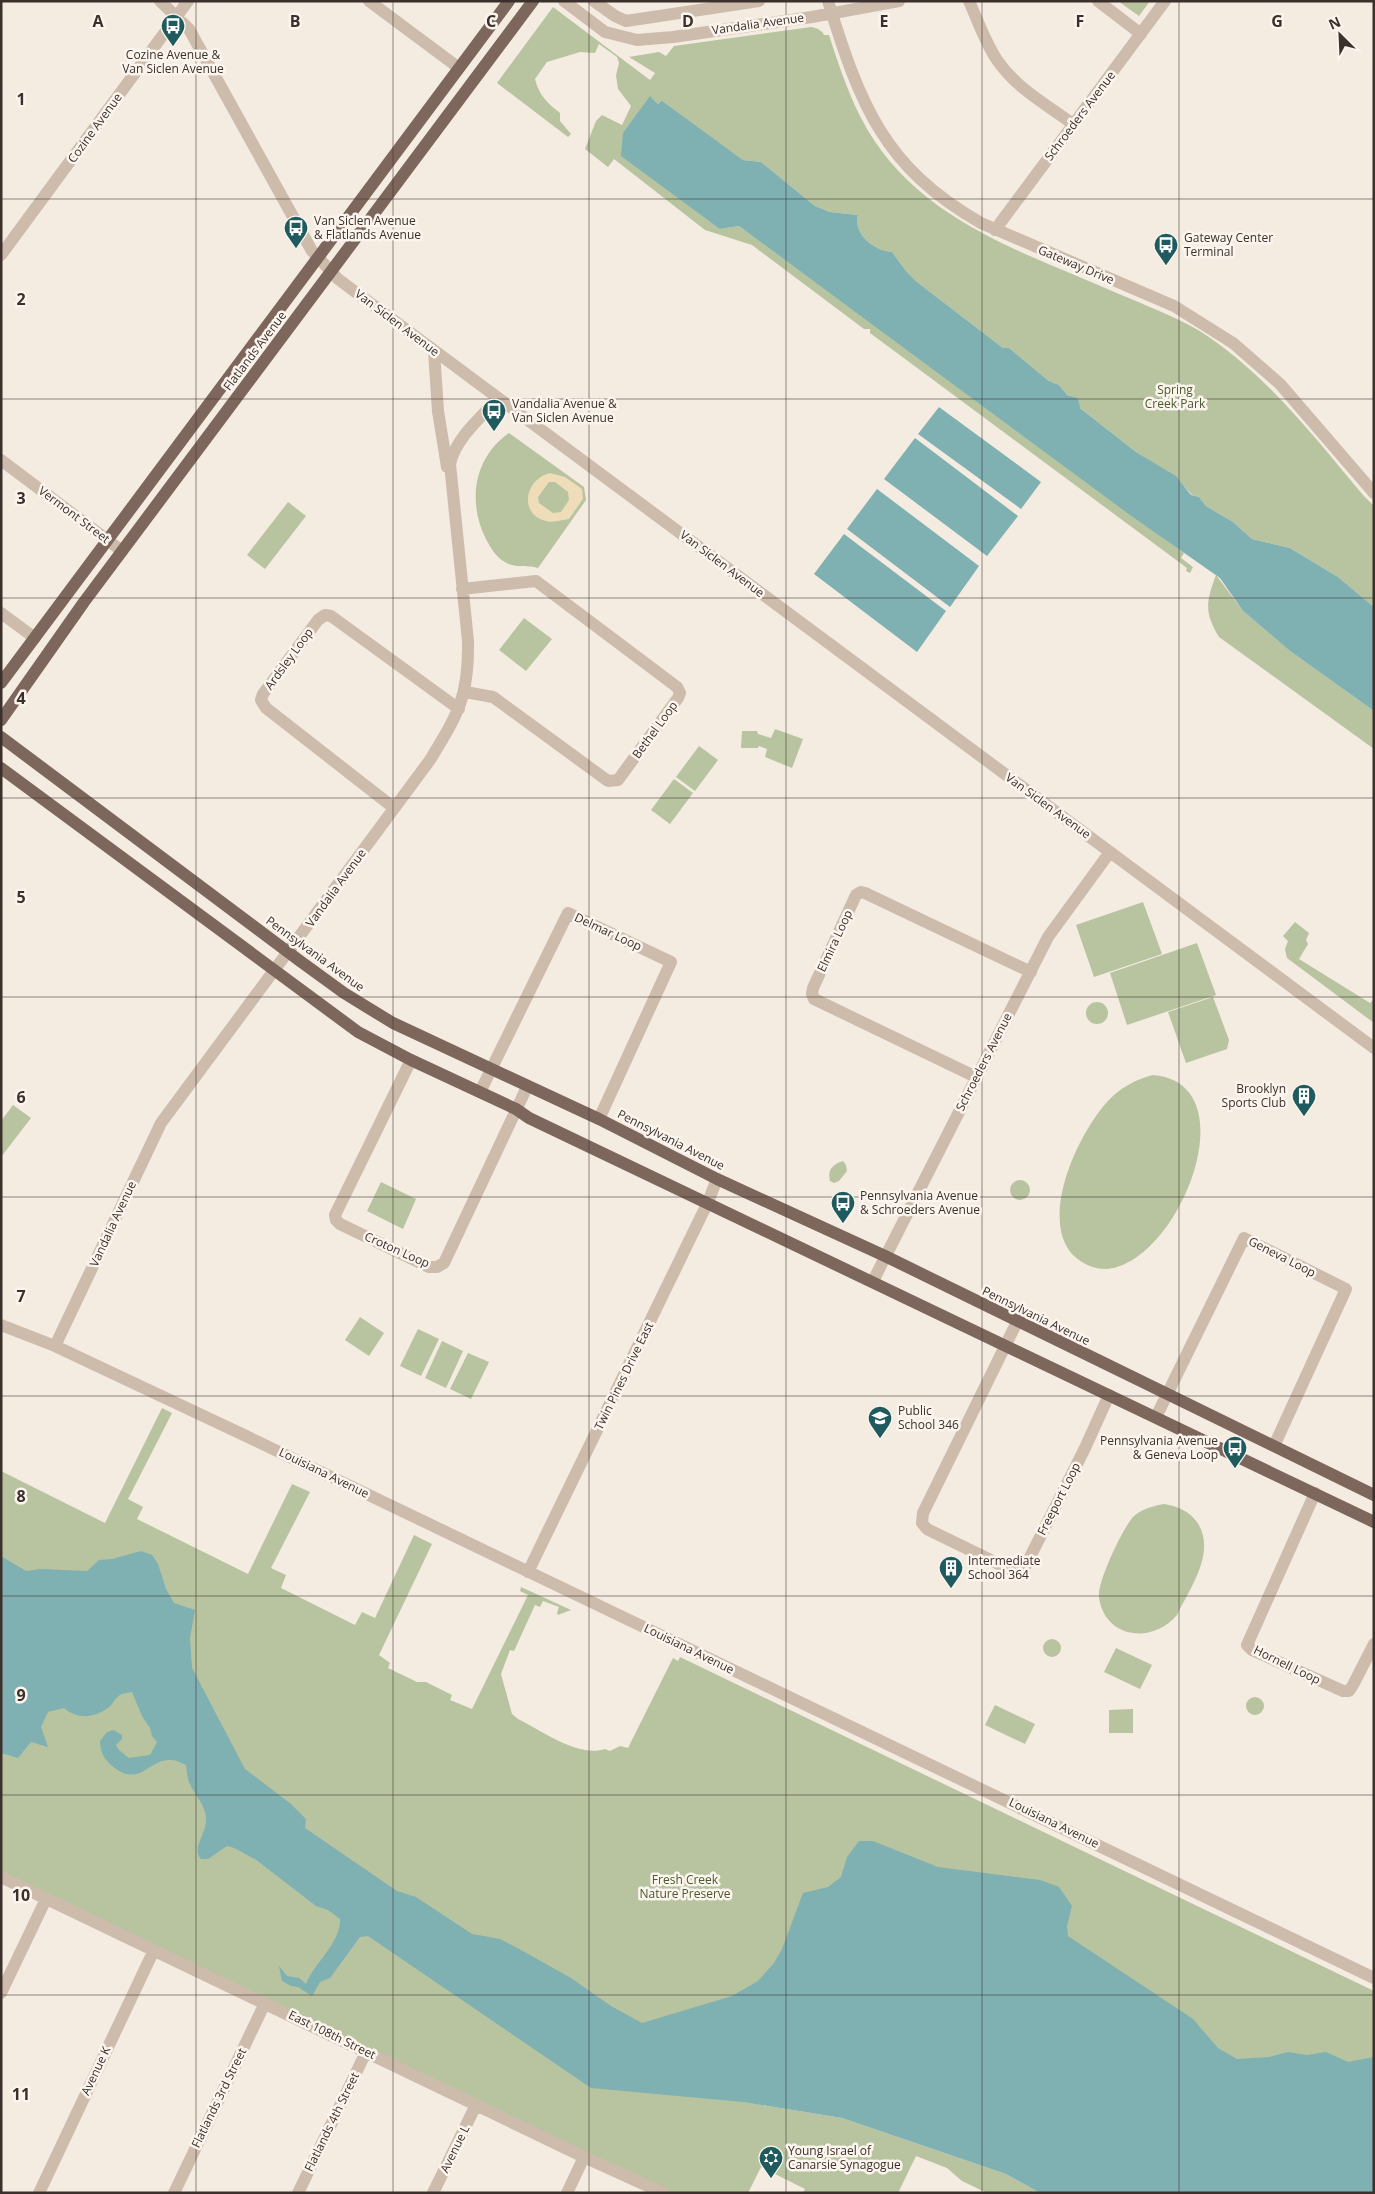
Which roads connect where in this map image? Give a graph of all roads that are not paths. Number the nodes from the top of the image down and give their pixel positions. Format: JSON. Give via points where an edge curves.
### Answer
{"nodes":[{"id":1,"x":160,"y":1,"type":"edge"},
{"id":2,"x":188,"y":1,"type":"edge"},
{"id":3,"x":369,"y":1,"type":"edge"},
{"id":4,"x":509,"y":1,"type":"edge"},
{"id":5,"x":532,"y":1,"type":"edge"},
{"id":6,"x":564,"y":1,"type":"edge"},
{"id":7,"x":594,"y":1,"type":"edge"},
{"id":8,"x":758,"y":1,"type":"edge"},
{"id":9,"x":899,"y":1,"type":"edge"},
{"id":10,"x":969,"y":1,"type":"edge"},
{"id":11,"x":1098,"y":1,"type":"edge"},
{"id":12,"x":1164,"y":1,"type":"edge"},
{"id":13,"x":830,"y":7,"type":"edge"},
{"id":14,"x":177,"y":16,"type":"junction"},
{"id":15,"x":1141,"y":34,"type":"junction"},
{"id":16,"x":459,"y":68,"type":"junction"},
{"id":17,"x":1073,"y":124,"type":"junction"},
{"id":18,"x":995,"y":230,"type":"junction"},
{"id":19,"x":1,"y":255,"type":"edge"},
{"id":20,"x":318,"y":258,"type":"junction"},
{"id":21,"x":331,"y":272,"type":"junction"},
{"id":22,"x":434,"y":351,"type":"junction"},
{"id":23,"x":498,"y":399,"type":"junction"},
{"id":24,"x":1,"y":460,"type":"edge"},
{"id":25,"x":450,"y":479,"type":"junction"},
{"id":26,"x":1374,"y":493,"type":"edge"},
{"id":27,"x":107,"y":540,"type":"junction"},
{"id":28,"x":122,"y":552,"type":"junction"},
{"id":29,"x":462,"y":590,"type":"junction"},
{"id":30,"x":1,"y":613,"type":"edge"},
{"id":31,"x":35,"y":638,"type":"junction"},
{"id":32,"x":1,"y":683,"type":"edge"},
{"id":33,"x":465,"y":692,"type":"junction"},
{"id":34,"x":460,"y":709,"type":"junction"},
{"id":35,"x":1,"y":720,"type":"edge"},
{"id":36,"x":1,"y":737,"type":"edge"},
{"id":37,"x":1,"y":768,"type":"edge"},
{"id":38,"x":394,"y":808,"type":"junction"},
{"id":39,"x":1110,"y":852,"type":"junction"},
{"id":40,"x":288,"y":953,"type":"junction"},
{"id":41,"x":275,"y":970,"type":"junction"},
{"id":42,"x":1031,"y":972,"type":"junction"},
{"id":43,"x":1374,"y":1048,"type":"edge"},
{"id":44,"x":411,"y":1060,"type":"junction"},
{"id":45,"x":491,"y":1070,"type":"junction"},
{"id":46,"x":976,"y":1077,"type":"junction"},
{"id":47,"x":527,"y":1087,"type":"junction"},
{"id":48,"x":480,"y":1092,"type":"junction"},
{"id":49,"x":516,"y":1109,"type":"junction"},
{"id":50,"x":599,"y":1119,"type":"junction"},
{"id":51,"x":717,"y":1179,"type":"junction"},
{"id":52,"x":708,"y":1202,"type":"junction"},
{"id":53,"x":885,"y":1256,"type":"junction"},
{"id":54,"x":873,"y":1281,"type":"junction"},
{"id":55,"x":1017,"y":1322,"type":"junction"},
{"id":56,"x":1,"y":1325,"type":"edge"},
{"id":57,"x":1006,"y":1345,"type":"junction"},
{"id":58,"x":55,"y":1346,"type":"junction"},
{"id":59,"x":1167,"y":1394,"type":"junction"},
{"id":60,"x":1109,"y":1395,"type":"junction"},
{"id":61,"x":1156,"y":1417,"type":"junction"},
{"id":62,"x":1274,"y":1446,"type":"junction"},
{"id":63,"x":1315,"y":1493,"type":"junction"},
{"id":64,"x":1374,"y":1495,"type":"edge"},
{"id":65,"x":1374,"y":1522,"type":"edge"},
{"id":66,"x":528,"y":1572,"type":"junction"},
{"id":67,"x":1374,"y":1644,"type":"edge"},
{"id":68,"x":1,"y":1877,"type":"edge"},
{"id":69,"x":46,"y":1899,"type":"junction"},
{"id":70,"x":154,"y":1950,"type":"junction"},
{"id":71,"x":1374,"y":1978,"type":"edge"},
{"id":72,"x":1,"y":1993,"type":"edge"},
{"id":73,"x":265,"y":2003,"type":"junction"},
{"id":74,"x":366,"y":2052,"type":"junction"},
{"id":75,"x":476,"y":2105,"type":"junction"},
{"id":76,"x":584,"y":2157,"type":"junction"},
{"id":77,"x":39,"y":2193,"type":"edge"},
{"id":78,"x":174,"y":2193,"type":"edge"},
{"id":79,"x":298,"y":2193,"type":"edge"},
{"id":80,"x":434,"y":2193,"type":"edge"},
{"id":81,"x":567,"y":2193,"type":"edge"},
{"id":82,"x":663,"y":2193,"type":"edge"}],
"edges":[{"from":1,"to":14,"type":"street","name":"Van Siclen Avenue"},
{"from":2,"to":14,"type":"street","name":"Cozine Avenue"},
{"from":3,"to":16,"type":"street"},
{"from":4,"to":16,"type":"main road","name":"Flatlands Avenue"},
{"from":5,"to":21,"type":"main road","name":"Flatlands Avenue"},
{"from":6,"to":13,"type":"street","name":"Vandalia Avenue","via":[[600,28],[636,40],[664,38]]},
{"from":7,"to":8,"type":"street","name":"Vandalia Avenue","via":[[619,18],[629,20]]},
{"from":9,"to":13,"type":"street","name":"Vandalia Avenue"},
{"from":10,"to":17,"type":"street","via":[[1003,67],[1021,86]]},
{"from":11,"to":15,"type":"street"},
{"from":12,"to":15,"type":"street","name":"Schroeders Avenue"},
{"from":13,"to":18,"type":"street","name":"Gateway Drive","via":[[856,85],[870,116],[888,143],[908,168],[942,199]]},
{"from":14,"to":19,"type":"street","name":"Cozine Avenue"},
{"from":14,"to":20,"type":"street","name":"Van Siclen Avenue","via":[[189,29]]},
{"from":15,"to":17,"type":"street","name":"Schroeders Avenue"},
{"from":16,"to":20,"type":"main road","name":"Flatlands Avenue"},
{"from":17,"to":18,"type":"street","name":"Schroeders Avenue"},
{"from":18,"to":26,"type":"street","name":"Gateway Drive","via":[[1174,306],[1233,343],[1280,384]]},
{"from":20,"to":21,"type":"street","name":"Van Siclen Avenue"},
{"from":20,"to":27,"type":"main road","name":"Flatlands Avenue"},
{"from":21,"to":22,"type":"street","name":"Van Siclen Avenue"},
{"from":21,"to":28,"type":"main road","name":"Flatlands Avenue"},
{"from":22,"to":23,"type":"street","name":"Van Siclen Avenue"},
{"from":22,"to":25,"type":"street","name":"Vandalia Avenue","via":[[441,434]]},
{"from":23,"to":25,"type":"street","name":"Vandalia Avenue","via":[[455,450],[450,464]]},
{"from":23,"to":39,"type":"street","name":"Van Siclen Avenue"},
{"from":24,"to":27,"type":"street","name":"Vermont Street"},
{"from":25,"to":29,"type":"street","name":"Vandalia Avenue"},
{"from":27,"to":28,"type":"street","name":"Vermont Street"},
{"from":27,"to":31,"type":"main road","name":"Flatlands Avenue"},
{"from":28,"to":35,"type":"main road","name":"Flatlands Avenue"},
{"from":29,"to":33,"type":"street","name":"Vandalia Avenue","via":[[468,641]]},
{"from":29,"to":33,"type":"street","name":"Bethel Loop","via":[[536,581],[678,687],[680,693],[618,780],[613,782],[500,702]]},
{"from":30,"to":31,"type":"street"},
{"from":31,"to":32,"type":"main road","name":"Flatlands Avenue"},
{"from":33,"to":34,"type":"street","name":"Vandalia Avenue"},
{"from":34,"to":38,"type":"street","name":"Vandalia Avenue","via":[[430,760]]},
{"from":34,"to":38,"type":"street","name":"Ardsley Loop","via":[[331,616],[325,615],[264,694],[261,700],[266,708]]},
{"from":36,"to":40,"type":"main road","name":"Pennsylvania Avenue"},
{"from":37,"to":41,"type":"main road"},
{"from":38,"to":40,"type":"street","name":"Vandalia Avenue"},
{"from":39,"to":42,"type":"street","name":"Schroeders Avenue","via":[[1048,937]]},
{"from":39,"to":43,"type":"street","name":"Van Siclen Avenue"},
{"from":40,"to":41,"type":"street","name":"Vandalia Avenue"},
{"from":40,"to":45,"type":"main road","name":"Pennsylvania Avenue","via":[[369,1010]]},
{"from":41,"to":44,"type":"main road","via":[[358,1032]]},
{"from":41,"to":58,"type":"street","name":"Vandalia Avenue","via":[[161,1124]]},
{"from":42,"to":46,"type":"street","name":"Schroeders Avenue"},
{"from":42,"to":46,"type":"street","name":"Elmira Loop","via":[[865,893],[856,895],[813,988],[814,999]]},
{"from":44,"to":48,"type":"main road"},
{"from":44,"to":49,"type":"street","name":"Croton Loop","via":[[335,1215],[340,1224],[429,1267],[444,1263]]},
{"from":45,"to":47,"type":"main road","name":"Pennsylvania Avenue"},
{"from":45,"to":48,"type":"street","name":"Delmar Loop"},
{"from":45,"to":50,"type":"street","name":"Delmar Loop","via":[[568,913],[671,962]]},
{"from":46,"to":53,"type":"street","name":"Schroeders Avenue"},
{"from":47,"to":49,"type":"street","name":"Croton Loop"},
{"from":47,"to":50,"type":"main road","name":"Pennsylvania Avenue"},
{"from":48,"to":49,"type":"main road"},
{"from":49,"to":52,"type":"main road"},
{"from":50,"to":51,"type":"main road","name":"Pennsylvania Avenue"},
{"from":51,"to":52,"type":"street","name":"Twin Pines Drive East"},
{"from":51,"to":53,"type":"main road","name":"Pennsylvania Avenue"},
{"from":52,"to":54,"type":"main road"},
{"from":52,"to":66,"type":"street","name":"Twin Pines Drive East"},
{"from":53,"to":54,"type":"street","name":"Schroeders Avenue"},
{"from":53,"to":55,"type":"main road","name":"Pennsylvania Avenue"},
{"from":54,"to":57,"type":"main road"},
{"from":55,"to":57,"type":"street","name":"Freeport Loop"},
{"from":55,"to":59,"type":"main road","name":"Pennsylvania Avenue"},
{"from":56,"to":58,"type":"street","name":"Louisiana Avenue"},
{"from":57,"to":60,"type":"main road"},
{"from":57,"to":60,"type":"street","name":"Freeport Loop","via":[[923,1513],[922,1523],[927,1529],[1010,1570],[1020,1571],[1026,1566]]},
{"from":58,"to":66,"type":"street","name":"Louisiana Avenue"},
{"from":59,"to":61,"type":"street","name":"Geneva Loop"},
{"from":59,"to":62,"type":"main road","name":"Pennsylvania Avenue"},
{"from":59,"to":62,"type":"street","name":"Geneva Loop","via":[[1244,1238],[1346,1289]]},
{"from":60,"to":61,"type":"main road"},
{"from":61,"to":63,"type":"main road"},
{"from":62,"to":64,"type":"main road","name":"Pennsylvania Avenue"},
{"from":63,"to":65,"type":"main road"},
{"from":63,"to":67,"type":"street","name":"Hornell Loop","via":[[1247,1645],[1343,1691],[1353,1685]]},
{"from":66,"to":71,"type":"street","name":"Louisiana Avenue"},
{"from":68,"to":69,"type":"street","name":"East 108th Street"},
{"from":69,"to":70,"type":"street","name":"East 108th Street"},
{"from":69,"to":72,"type":"street"},
{"from":70,"to":73,"type":"street","name":"East 108th Street"},
{"from":70,"to":77,"type":"street","name":"Avenue K"},
{"from":73,"to":74,"type":"street","name":"East 108th Street"},
{"from":73,"to":78,"type":"street","name":"Flatlands 3rd Street"},
{"from":74,"to":75,"type":"street","name":"East 108th Street"},
{"from":74,"to":79,"type":"street","name":"Flatlands 4th Street"},
{"from":75,"to":76,"type":"street","name":"East 108th Street"},
{"from":75,"to":80,"type":"street","name":"Avenue L"},
{"from":76,"to":81,"type":"street"},
{"from":76,"to":82,"type":"street","name":"East 108th Street"}]}
